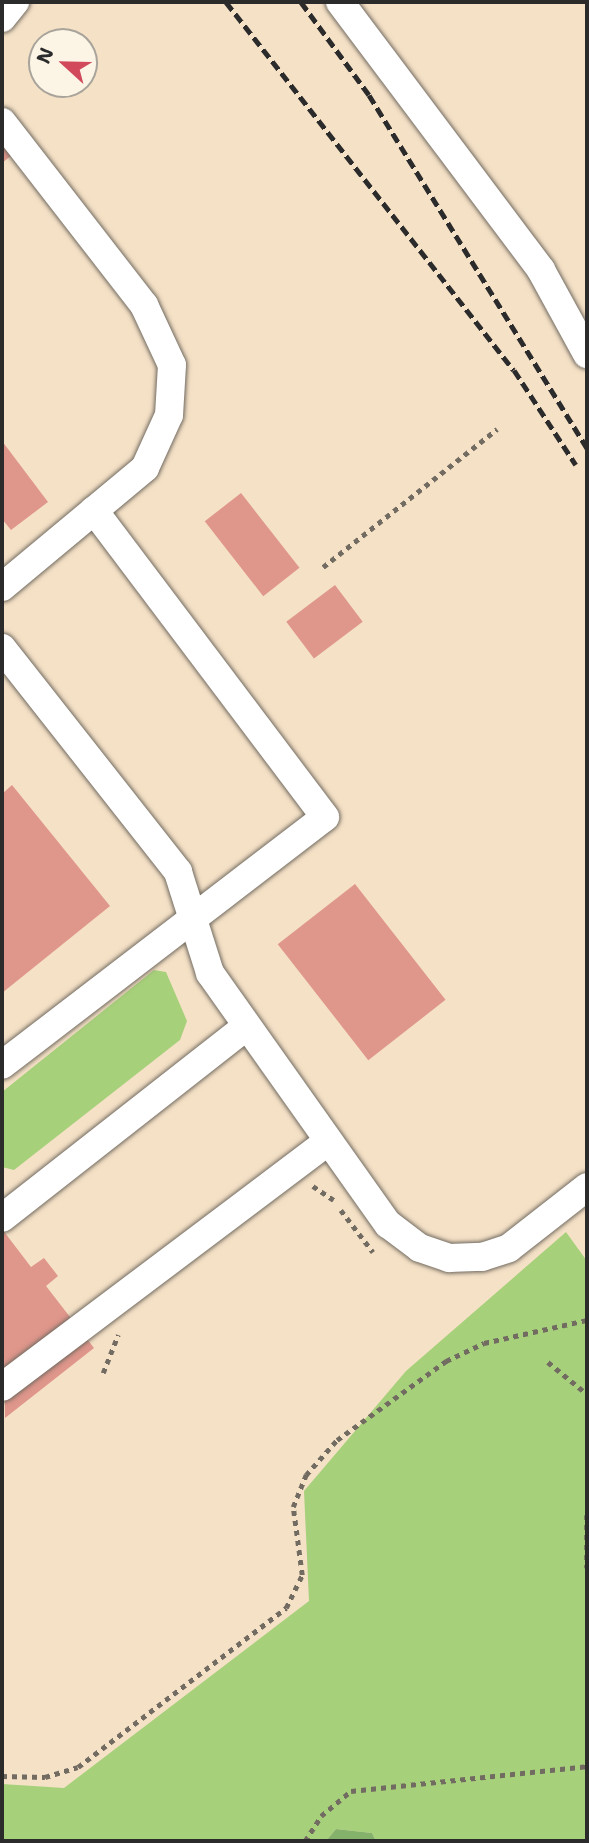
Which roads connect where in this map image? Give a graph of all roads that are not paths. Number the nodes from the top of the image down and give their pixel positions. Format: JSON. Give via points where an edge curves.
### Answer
{"nodes":[{"id":1,"x":15,"y":2,"type":"edge"},
{"id":2,"x":340,"y":2,"type":"edge"},
{"id":3,"x":2,"y":18,"type":"edge"},
{"id":4,"x":2,"y":122,"type":"edge"},
{"id":5,"x":587,"y":354,"type":"edge"},
{"id":6,"x":94,"y":510,"type":"junction"},
{"id":7,"x":2,"y":587,"type":"edge"},
{"id":8,"x":2,"y":648,"type":"edge"},
{"id":9,"x":190,"y":923,"type":"junction"},
{"id":10,"x":244,"y":1028,"type":"junction"},
{"id":11,"x":2,"y":1065,"type":"edge"},
{"id":12,"x":327,"y":1141,"type":"junction"},
{"id":13,"x":587,"y":1187,"type":"edge"},
{"id":14,"x":2,"y":1218,"type":"edge"},
{"id":15,"x":2,"y":1387,"type":"edge"}],
"edges":[{"from":1,"to":3,"type":"lane"},
{"from":2,"to":5,"type":"lane","via":[[541,270]]},
{"from":4,"to":6,"type":"lane","via":[[144,305],[172,365],[169,415],[145,468]]},
{"from":6,"to":7,"type":"lane"},
{"from":6,"to":9,"type":"lane","via":[[325,817]]},
{"from":8,"to":9,"type":"lane","via":[[178,872]]},
{"from":9,"to":10,"type":"lane","via":[[209,973]]},
{"from":9,"to":11,"type":"lane"},
{"from":10,"to":12,"type":"lane"},
{"from":10,"to":14,"type":"lane"},
{"from":12,"to":13,"type":"lane","via":[[388,1224],[420,1248],[449,1258],[482,1257],[509,1248]]},
{"from":12,"to":15,"type":"lane"}]}
